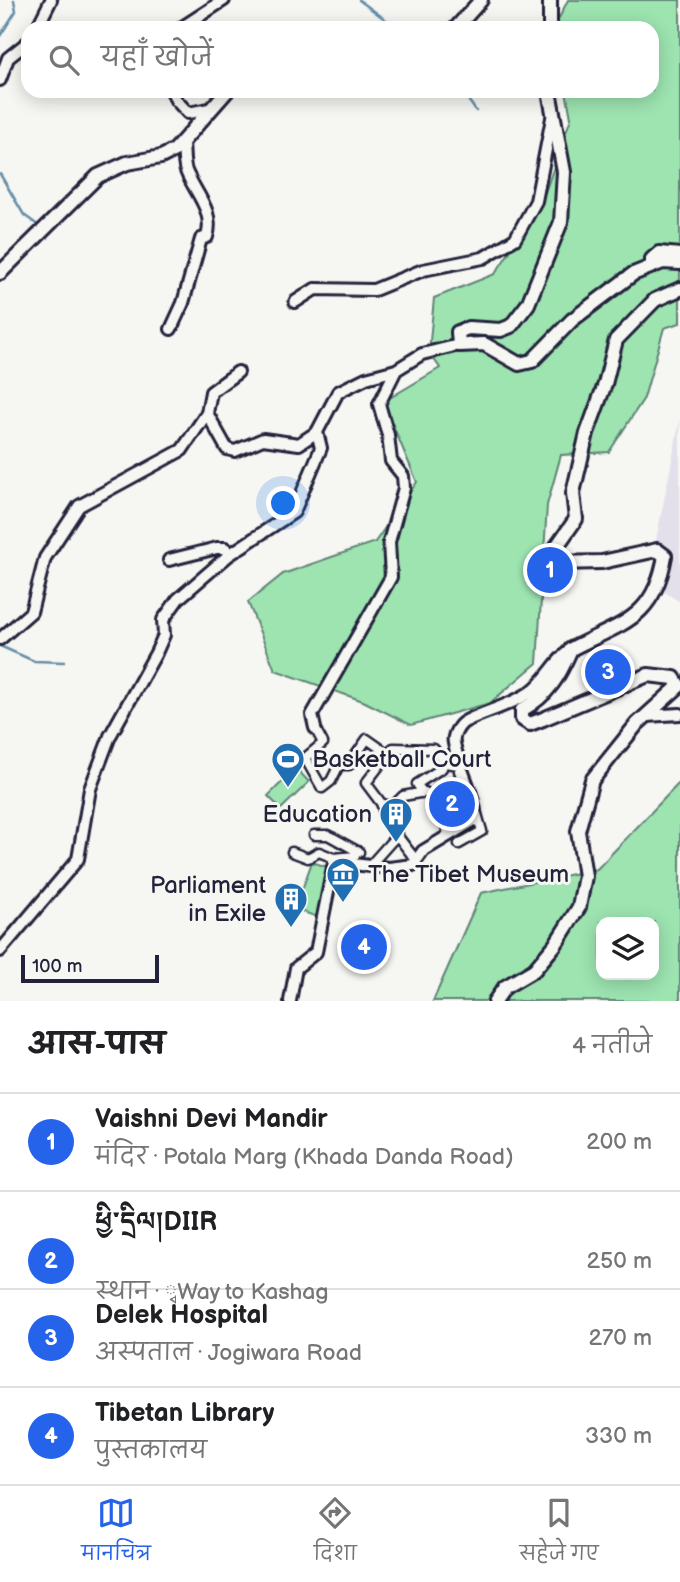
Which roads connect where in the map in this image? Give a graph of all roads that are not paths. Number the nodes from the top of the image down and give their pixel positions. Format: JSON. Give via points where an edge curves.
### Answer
{"nodes":[{"id":1,"x":51,"y":0,"type":"edge"},
{"id":2,"x":224,"y":0,"type":"edge"},
{"id":3,"x":481,"y":0,"type":"edge"},
{"id":4,"x":550,"y":0,"type":"edge"},
{"id":5,"x":40,"y":21,"type":"edge"},
{"id":6,"x":192,"y":21,"type":"edge"},
{"id":7,"x":462,"y":21,"type":"edge"},
{"id":8,"x":550,"y":21,"type":"edge"},
{"id":9,"x":21,"y":48,"type":"edge"},
{"id":10,"x":0,"y":80,"type":"edge"},
{"id":11,"x":175,"y":98,"type":"edge"},
{"id":12,"x":221,"y":98,"type":"edge"},
{"id":13,"x":550,"y":98,"type":"edge"},
{"id":14,"x":209,"y":109,"type":"junction"},
{"id":15,"x":552,"y":118,"type":"junction"},
{"id":16,"x":183,"y":143,"type":"junction"},
{"id":17,"x":680,"y":255,"type":"edge"},
{"id":18,"x":680,"y":263,"type":"edge"},
{"id":19,"x":652,"y":266,"type":"junction"},
{"id":20,"x":0,"y":273,"type":"edge"},
{"id":21,"x":680,"y":289,"type":"edge"},
{"id":22,"x":295,"y":302,"type":"dead end"},
{"id":23,"x":171,"y":329,"type":"dead end"},
{"id":24,"x":459,"y":345,"type":"junction"},
{"id":25,"x":396,"y":370,"type":"junction"},
{"id":26,"x":238,"y":372,"type":"dead end"},
{"id":27,"x":207,"y":413,"type":"junction"},
{"id":28,"x":317,"y":432,"type":"junction"},
{"id":29,"x":229,"y":555,"type":"junction"},
{"id":30,"x":169,"y":560,"type":"dead end"},
{"id":31,"x":0,"y":639,"type":"edge"},
{"id":32,"x":571,"y":649,"type":"junction"},
{"id":33,"x":677,"y":691,"type":"edge"},
{"id":34,"x":680,"y":714,"type":"edge"},
{"id":35,"x":646,"y":716,"type":"junction"},
{"id":36,"x":315,"y":728,"type":"joint"},
{"id":37,"x":387,"y":753,"type":"junction"},
{"id":38,"x":443,"y":762,"type":"junction"},
{"id":39,"x":459,"y":765,"type":"junction"},
{"id":40,"x":422,"y":793,"type":"junction"},
{"id":41,"x":470,"y":795,"type":"dead end"},
{"id":42,"x":432,"y":797,"type":"junction"},
{"id":43,"x":381,"y":803,"type":"junction"},
{"id":44,"x":475,"y":811,"type":"junction"},
{"id":45,"x":447,"y":830,"type":"junction"},
{"id":46,"x":398,"y":834,"type":"junction"},
{"id":47,"x":314,"y":835,"type":"dead end"},
{"id":48,"x":459,"y":844,"type":"dead end"},
{"id":49,"x":292,"y":852,"type":"dead end"},
{"id":50,"x":416,"y":860,"type":"junction"},
{"id":51,"x":373,"y":862,"type":"dead end"},
{"id":52,"x":0,"y":951,"type":"edge"},
{"id":53,"x":290,"y":1001,"type":"edge"},
{"id":54,"x":495,"y":1001,"type":"edge"}],
"edges":[{"from":1,"to":5,"type":"street"},
{"from":2,"to":6,"type":"street"},
{"from":3,"to":7,"type":"street"},
{"from":4,"to":8,"type":"street"},
{"from":9,"to":10,"type":"street","via":[[8,58]]},
{"from":11,"to":14,"type":"street","via":[[188,113]]},
{"from":12,"to":14,"type":"street"},
{"from":13,"to":15,"type":"street"},
{"from":14,"to":16,"type":"street"},
{"from":15,"to":22,"type":"street","via":[[536,201],[515,239],[483,258],[423,270],[374,290],[315,289]]},
{"from":15,"to":24,"type":"street","via":[[564,172],[561,222],[528,304],[511,326],[502,330],[468,328],[458,332]]},
{"from":16,"to":20,"type":"street","via":[[161,157],[127,163],[98,176]]},
{"from":16,"to":23,"type":"street","via":[[185,168],[207,210],[210,226],[207,237],[201,239]]},
{"from":17,"to":19,"type":"street","via":[[659,253]]},
{"from":18,"to":19,"type":"street"},
{"from":19,"to":24,"type":"street","via":[[633,274],[572,320],[532,361],[519,364],[484,344]]},
{"from":21,"to":32,"type":"street","via":[[655,300],[616,340],[573,493],[576,519],[551,559],[555,563],[602,562],[657,550],[665,556],[657,584],[632,620]]},
{"from":24,"to":25,"type":"street","via":[[422,355]]},
{"from":25,"to":28,"type":"street","via":[[338,392]]},
{"from":25,"to":36,"type":"street","via":[[379,404],[391,461],[403,476],[404,488],[389,542],[391,576],[312,715]]},
{"from":26,"to":27,"type":"street","via":[[211,392]]},
{"from":27,"to":28,"type":"street","via":[[227,449],[235,451],[263,439],[299,444]]},
{"from":27,"to":31,"type":"street","via":[[182,450],[79,506],[45,558],[31,612]]},
{"from":28,"to":29,"type":"street","via":[[321,448],[294,512]]},
{"from":29,"to":30,"type":"street","via":[[225,548],[218,548]]},
{"from":29,"to":52,"type":"street","via":[[178,598],[163,620],[164,635],[110,736],[90,789],[78,859]]},
{"from":32,"to":33,"type":"street","via":[[556,683],[522,709],[522,719],[530,724],[648,674],[674,678]]},
{"from":32,"to":39,"type":"street","via":[[530,693],[457,729],[453,742]]},
{"from":33,"to":35,"type":"street"},
{"from":34,"to":35,"type":"street"},
{"from":35,"to":54,"type":"street","via":[[592,780],[578,831],[585,876],[579,907],[534,970],[505,987]]},
{"from":36,"to":37,"type":"street","via":[[323,743],[305,758],[322,788],[339,765],[349,765],[367,739]]},
{"from":37,"to":38,"type":"street","via":[[393,748],[434,749]]},
{"from":37,"to":43,"type":"street","via":[[366,783]]},
{"from":38,"to":39,"type":"street"},
{"from":38,"to":40,"type":"street","via":[[442,768],[416,784]]},
{"from":39,"to":42,"type":"street","via":[[461,780],[440,786]]},
{"from":39,"to":44,"type":"street"},
{"from":40,"to":42,"type":"street"},
{"from":40,"to":43,"type":"street","via":[[402,796],[392,807]]},
{"from":41,"to":45,"type":"street","via":[[470,814]]},
{"from":42,"to":45,"type":"street","via":[[432,809]]},
{"from":43,"to":46,"type":"street","via":[[386,822]]},
{"from":44,"to":45,"type":"street","via":[[476,819]]},
{"from":44,"to":48,"type":"street","via":[[482,831]]},
{"from":45,"to":50,"type":"street"},
{"from":46,"to":50,"type":"street"},
{"from":46,"to":51,"type":"street"},
{"from":47,"to":49,"type":"street","via":[[328,835],[357,854],[334,858],[319,852],[308,858]]},
{"from":50,"to":53,"type":"street","via":[[413,865],[389,869],[334,862],[316,952],[296,968]]}]}
